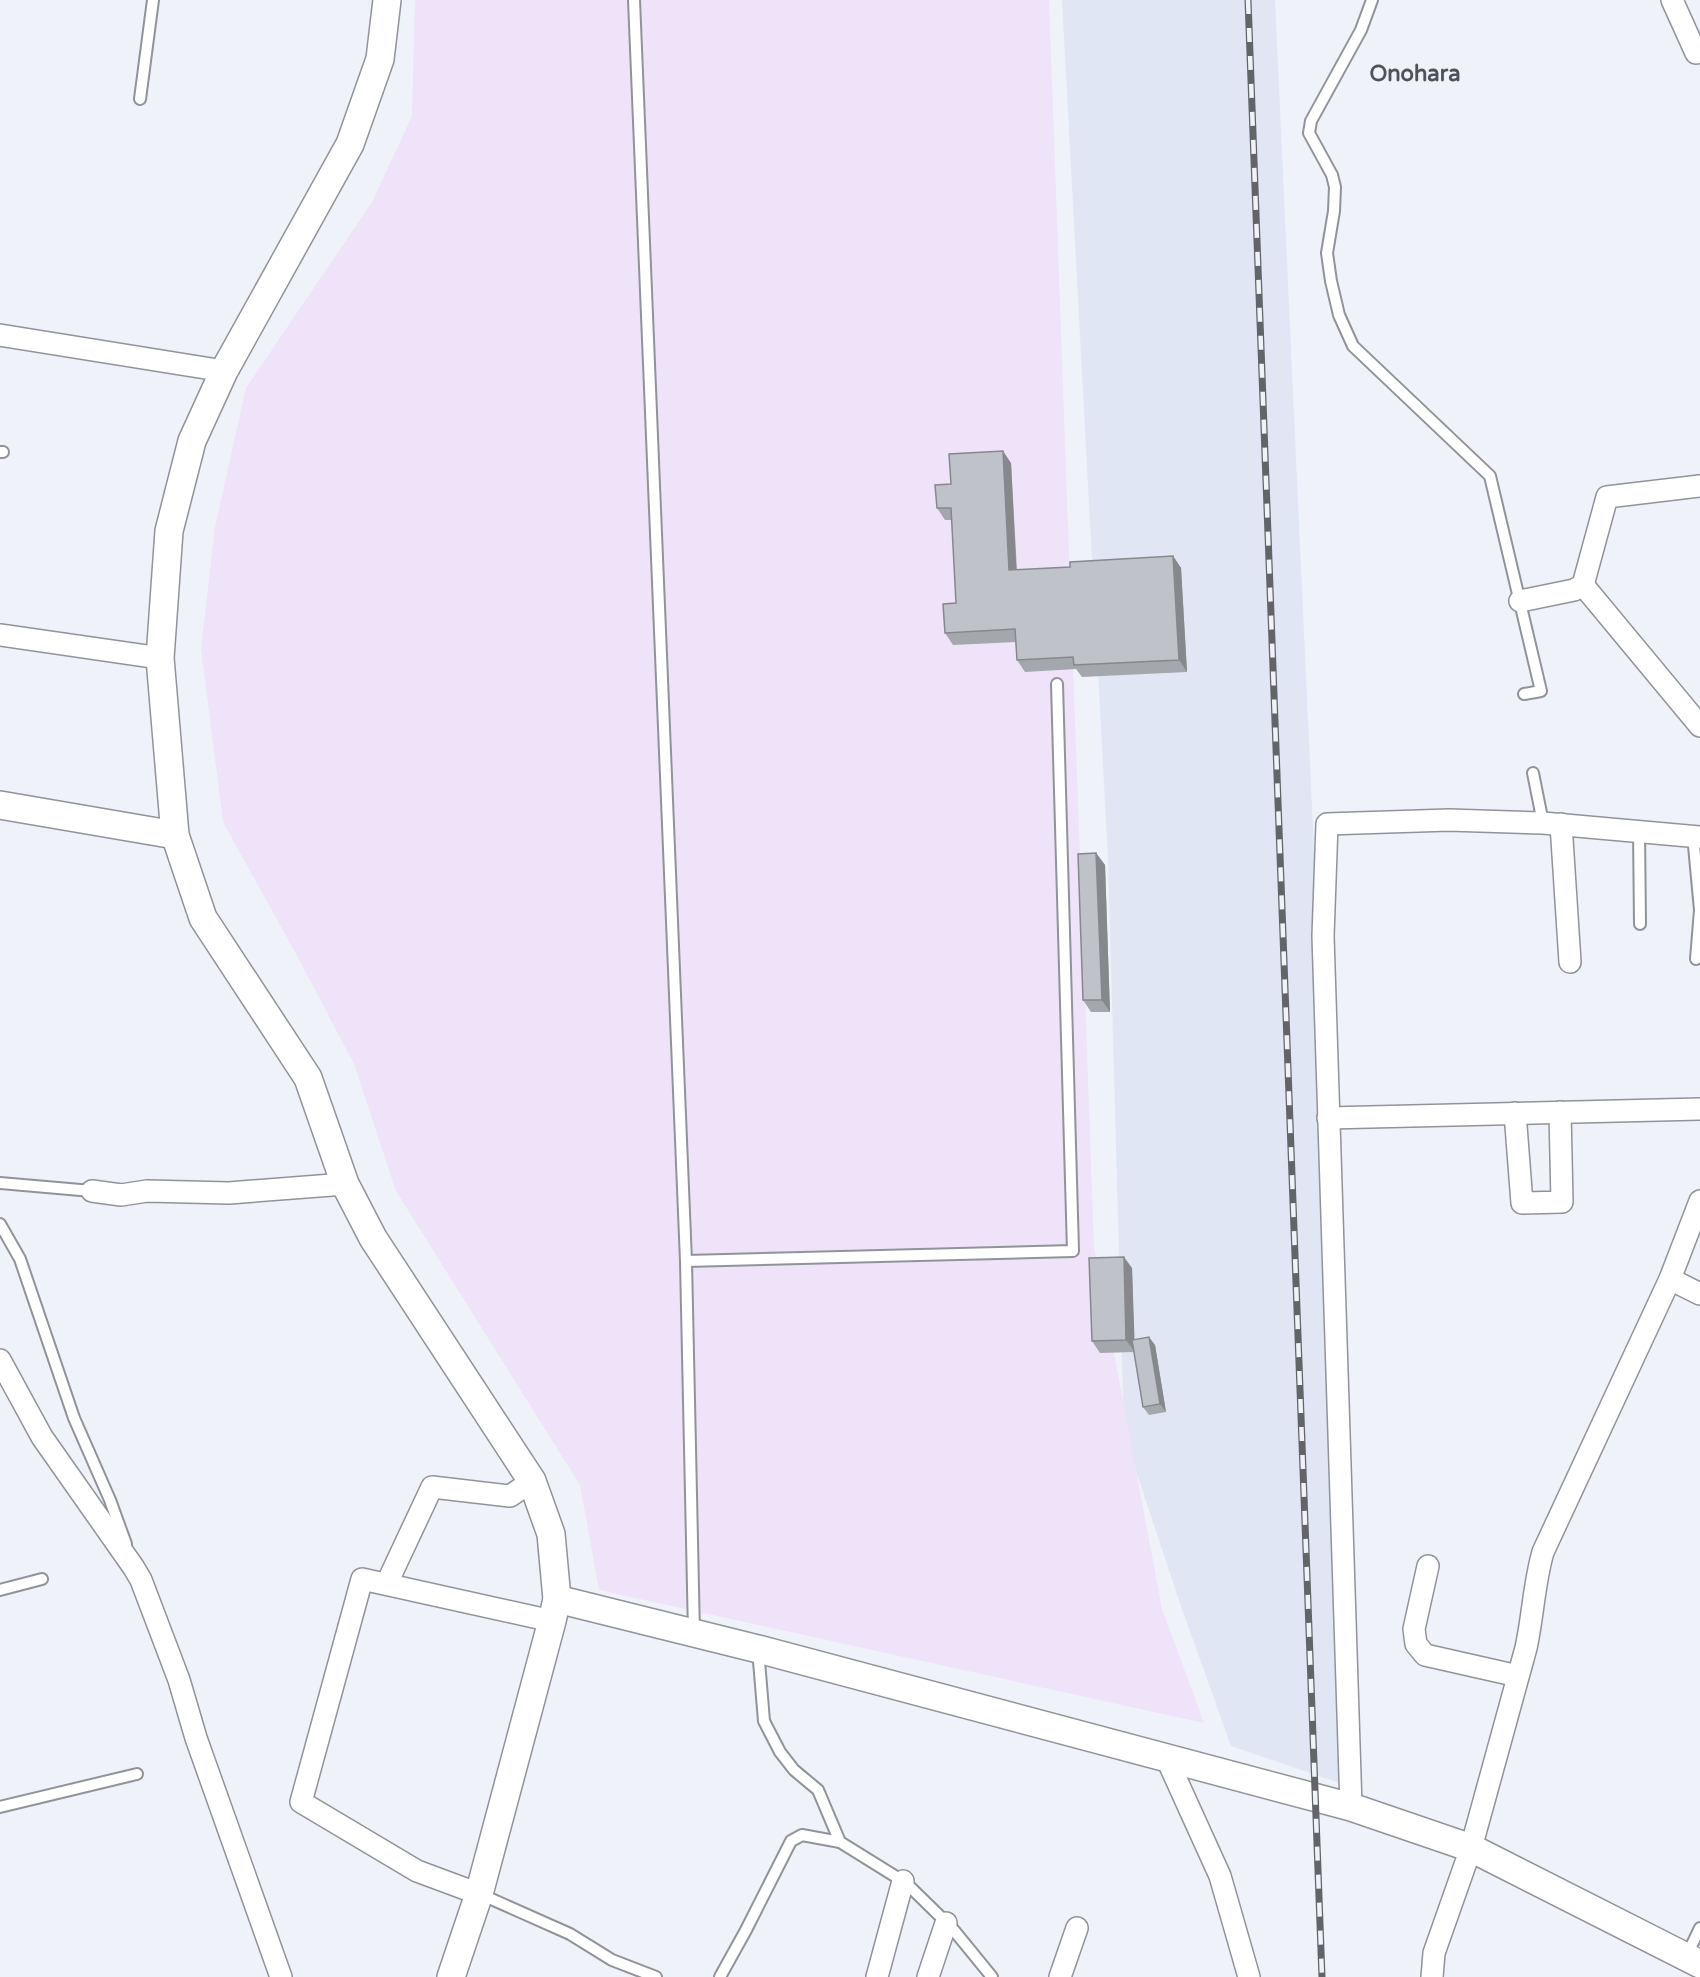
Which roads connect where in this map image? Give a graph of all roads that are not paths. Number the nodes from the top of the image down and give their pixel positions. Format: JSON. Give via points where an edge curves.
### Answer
{"nodes":[{"id":1,"x":153,"y":0,"type":"edge"},
{"id":2,"x":387,"y":0,"type":"edge"},
{"id":3,"x":634,"y":0,"type":"edge"},
{"id":4,"x":1372,"y":0,"type":"edge"},
{"id":5,"x":1672,"y":0,"type":"edge"},
{"id":6,"x":1699,"y":56,"type":"edge"},
{"id":7,"x":140,"y":99,"type":"dead end"},
{"id":8,"x":0,"y":335,"type":"edge"},
{"id":9,"x":224,"y":370,"type":"junction"},
{"id":10,"x":1700,"y":486,"type":"edge"},
{"id":11,"x":1583,"y":585,"type":"junction"},
{"id":12,"x":1520,"y":602,"type":"junction"},
{"id":13,"x":0,"y":635,"type":"edge"},
{"id":14,"x":160,"y":658,"type":"junction"},
{"id":15,"x":1057,"y":684,"type":"dead end"},
{"id":16,"x":1524,"y":694,"type":"dead end"},
{"id":17,"x":1700,"y":726,"type":"edge"},
{"id":18,"x":1533,"y":772,"type":"dead end"},
{"id":19,"x":0,"y":805,"type":"edge"},
{"id":20,"x":1552,"y":823,"type":"junction"},
{"id":21,"x":1639,"y":831,"type":"junction"},
{"id":22,"x":175,"y":835,"type":"junction"},
{"id":23,"x":1697,"y":836,"type":"edge"},
{"id":24,"x":1640,"y":924,"type":"dead end"},
{"id":25,"x":1696,"y":959,"type":"dead end"},
{"id":26,"x":1570,"y":962,"type":"dead end"},
{"id":27,"x":1700,"y":1108,"type":"edge"},
{"id":28,"x":1560,"y":1112,"type":"junction"},
{"id":29,"x":1515,"y":1113,"type":"junction"},
{"id":30,"x":1328,"y":1118,"type":"junction"},
{"id":31,"x":0,"y":1183,"type":"edge"},
{"id":32,"x":345,"y":1184,"type":"junction"},
{"id":33,"x":92,"y":1191,"type":"joint"},
{"id":34,"x":1700,"y":1201,"type":"edge"},
{"id":35,"x":0,"y":1224,"type":"edge"},
{"id":36,"x":686,"y":1262,"type":"junction"},
{"id":37,"x":1670,"y":1279,"type":"junction"},
{"id":38,"x":1700,"y":1294,"type":"edge"},
{"id":39,"x":0,"y":1360,"type":"edge"},
{"id":40,"x":532,"y":1481,"type":"junction"},
{"id":41,"x":1428,"y":1566,"type":"dead end"},
{"id":42,"x":134,"y":1568,"type":"junction"},
{"id":43,"x":42,"y":1579,"type":"dead end"},
{"id":44,"x":387,"y":1583,"type":"junction"},
{"id":45,"x":0,"y":1590,"type":"edge"},
{"id":46,"x":555,"y":1610,"type":"junction"},
{"id":47,"x":694,"y":1634,"type":"junction"},
{"id":48,"x":758,"y":1649,"type":"junction"},
{"id":49,"x":1518,"y":1676,"type":"junction"},
{"id":50,"x":1166,"y":1757,"type":"junction"},
{"id":51,"x":136,"y":1774,"type":"dead end"},
{"id":52,"x":0,"y":1807,"type":"edge"},
{"id":53,"x":1351,"y":1807,"type":"junction"},
{"id":54,"x":840,"y":1842,"type":"junction"},
{"id":55,"x":1471,"y":1848,"type":"junction"},
{"id":56,"x":903,"y":1881,"type":"junction"},
{"id":57,"x":479,"y":1894,"type":"junction"},
{"id":58,"x":946,"y":1923,"type":"junction"},
{"id":59,"x":1077,"y":1928,"type":"dead end"},
{"id":60,"x":1700,"y":1928,"type":"edge"},
{"id":61,"x":1693,"y":1960,"type":"edge"},
{"id":62,"x":281,"y":1977,"type":"edge"},
{"id":63,"x":451,"y":1977,"type":"edge"},
{"id":64,"x":656,"y":1977,"type":"edge"},
{"id":65,"x":720,"y":1977,"type":"edge"},
{"id":66,"x":877,"y":1977,"type":"edge"},
{"id":67,"x":928,"y":1977,"type":"edge"},
{"id":68,"x":992,"y":1977,"type":"edge"},
{"id":69,"x":1060,"y":1977,"type":"edge"},
{"id":70,"x":1250,"y":1977,"type":"edge"},
{"id":71,"x":1432,"y":1977,"type":"edge"}],
"edges":[{"from":1,"to":7,"type":"lane"},
{"from":2,"to":9,"type":"street","via":[[380,59],[350,144]]},
{"from":3,"to":36,"type":"lane"},
{"from":4,"to":12,"type":"lane","via":[[1361,30],[1311,121],[1309,133],[1335,187],[1328,253],[1336,303],[1353,346],[1490,476]]},
{"from":5,"to":6,"type":"street"},
{"from":8,"to":9,"type":"street"},
{"from":9,"to":14,"type":"street","via":[[192,441],[169,531]]},
{"from":10,"to":11,"type":"street","via":[[1607,497]]},
{"from":11,"to":12,"type":"street"},
{"from":11,"to":17,"type":"street"},
{"from":12,"to":16,"type":"lane","via":[[1541,691]]},
{"from":13,"to":14,"type":"street"},
{"from":14,"to":22,"type":"street"},
{"from":15,"to":36,"type":"lane","via":[[1073,1251]]},
{"from":18,"to":20,"type":"lane"},
{"from":19,"to":22,"type":"street"},
{"from":20,"to":21,"type":"street"},
{"from":20,"to":26,"type":"street"},
{"from":20,"to":30,"type":"street","via":[[1449,820],[1327,824],[1323,936]]},
{"from":21,"to":23,"type":"street"},
{"from":21,"to":24,"type":"lane"},
{"from":22,"to":32,"type":"street","via":[[203,918],[308,1078]]},
{"from":23,"to":25,"type":"lane","via":[[1700,910]]},
{"from":27,"to":28,"type":"street"},
{"from":28,"to":29,"type":"street"},
{"from":28,"to":29,"type":"street","via":[[1562,1202],[1522,1203]]},
{"from":29,"to":30,"type":"street"},
{"from":30,"to":53,"type":"street"},
{"from":31,"to":33,"type":"lane"},
{"from":32,"to":33,"type":"street","via":[[229,1193],[147,1191],[121,1195]]},
{"from":32,"to":40,"type":"street","via":[[373,1238]]},
{"from":34,"to":37,"type":"street"},
{"from":35,"to":42,"type":"lane","via":[[20,1259],[74,1418]]},
{"from":36,"to":47,"type":"lane"},
{"from":37,"to":38,"type":"street"},
{"from":37,"to":49,"type":"street","via":[[1543,1552]]},
{"from":39,"to":42,"type":"street","via":[[42,1437]]},
{"from":40,"to":44,"type":"street","via":[[510,1496],[432,1487]]},
{"from":40,"to":46,"type":"street","via":[[551,1534]]},
{"from":41,"to":49,"type":"street","via":[[1414,1629],[1416,1644],[1425,1655]]},
{"from":42,"to":62,"type":"street","via":[[179,1680]]},
{"from":43,"to":45,"type":"lane"},
{"from":44,"to":46,"type":"street"},
{"from":44,"to":57,"type":"street","via":[[362,1579],[302,1802],[417,1871]]},
{"from":46,"to":47,"type":"street"},
{"from":46,"to":57,"type":"street"},
{"from":47,"to":48,"type":"street"},
{"from":48,"to":50,"type":"street"},
{"from":48,"to":54,"type":"lane","via":[[765,1721],[780,1752],[818,1790]]},
{"from":49,"to":55,"type":"street"},
{"from":50,"to":53,"type":"street"},
{"from":50,"to":70,"type":"street","via":[[1220,1876]]},
{"from":51,"to":52,"type":"lane"},
{"from":53,"to":55,"type":"street"},
{"from":54,"to":56,"type":"lane"},
{"from":54,"to":65,"type":"lane","via":[[802,1835],[791,1841]]},
{"from":55,"to":61,"type":"street"},
{"from":55,"to":71,"type":"street","via":[[1434,1953]]},
{"from":56,"to":58,"type":"lane"},
{"from":56,"to":66,"type":"street"},
{"from":57,"to":63,"type":"street"},
{"from":57,"to":64,"type":"lane","via":[[570,1934],[612,1960]]},
{"from":58,"to":67,"type":"street"},
{"from":58,"to":68,"type":"lane"},
{"from":59,"to":69,"type":"street"},
{"from":60,"to":61,"type":"lane"}]}
